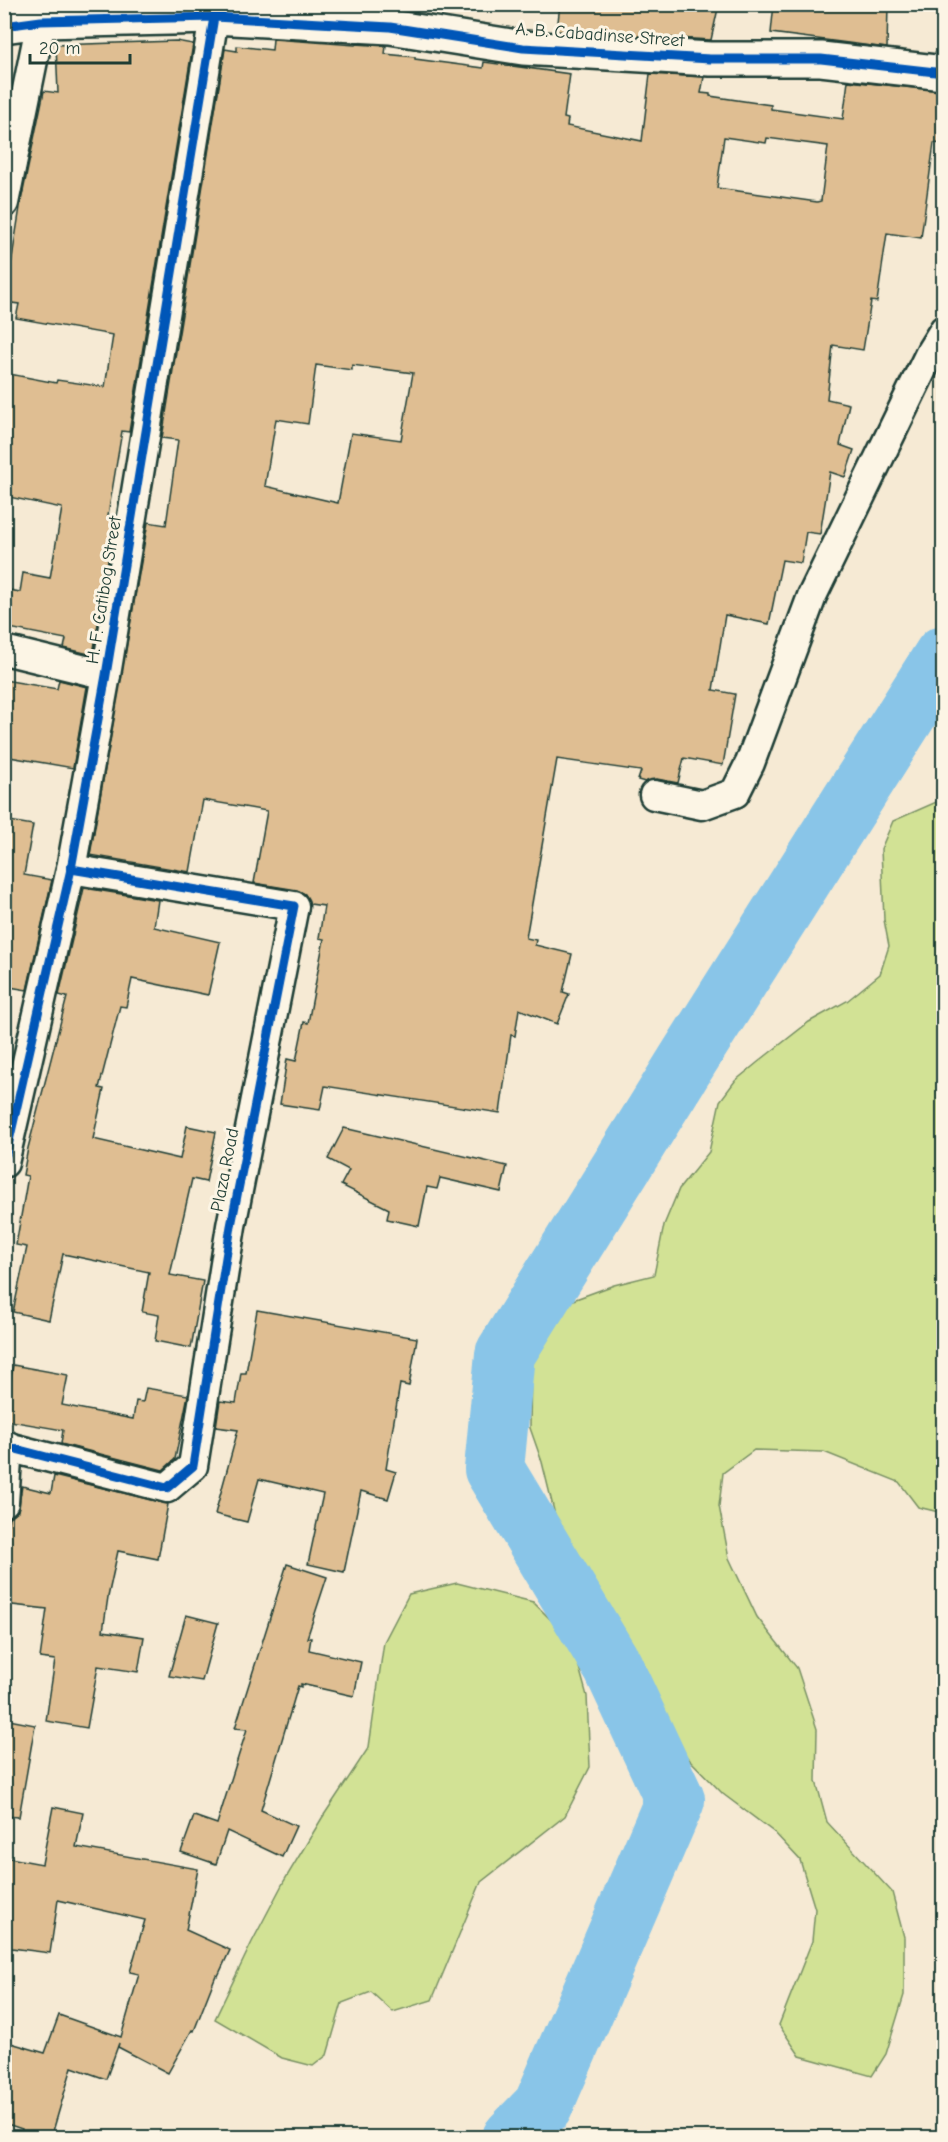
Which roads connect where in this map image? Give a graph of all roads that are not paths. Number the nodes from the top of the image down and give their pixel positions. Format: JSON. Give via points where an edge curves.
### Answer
{"nodes":[{"id":1,"x":214,"y":17,"type":"junction"},
{"id":2,"x":41,"y":21,"type":"junction"},
{"id":3,"x":4,"y":26,"type":"edge"},
{"id":4,"x":944,"y":73,"type":"edge"},
{"id":5,"x":4,"y":203,"type":"edge"},
{"id":6,"x":944,"y":330,"type":"edge"},
{"id":7,"x":4,"y":650,"type":"edge"},
{"id":8,"x":106,"y":675,"type":"junction"},
{"id":9,"x":654,"y":795,"type":"dead end"},
{"id":10,"x":71,"y":869,"type":"junction"},
{"id":11,"x":4,"y":1163,"type":"edge"},
{"id":12,"x":6,"y":1446,"type":"edge"},
{"id":13,"x":4,"y":1502,"type":"edge"}],
"edges":[{"from":1,"to":2,"type":"street","name":"A. B. Cabadinse Street"},
{"from":1,"to":4,"type":"street","name":"A. B. Cabadinse Street","via":[[390,27],[523,48],[710,59],[821,59]]},
{"from":1,"to":8,"type":"street","name":"H. F. Catibog Street"},
{"from":2,"to":3,"type":"street","name":"A. B. Cabadinse Street"},
{"from":2,"to":5,"type":"street"},
{"from":6,"to":9,"type":"street","via":[[812,596],[750,763],[735,793],[702,805]]},
{"from":7,"to":8,"type":"street"},
{"from":8,"to":10,"type":"street","name":"H. F. Catibog Street"},
{"from":10,"to":11,"type":"street","name":"H. F. Catibog Street"},
{"from":10,"to":12,"type":"street","name":"Plaza Road","via":[[294,906],[231,1226],[193,1466],[167,1488]]},
{"from":12,"to":13,"type":"street"}]}
